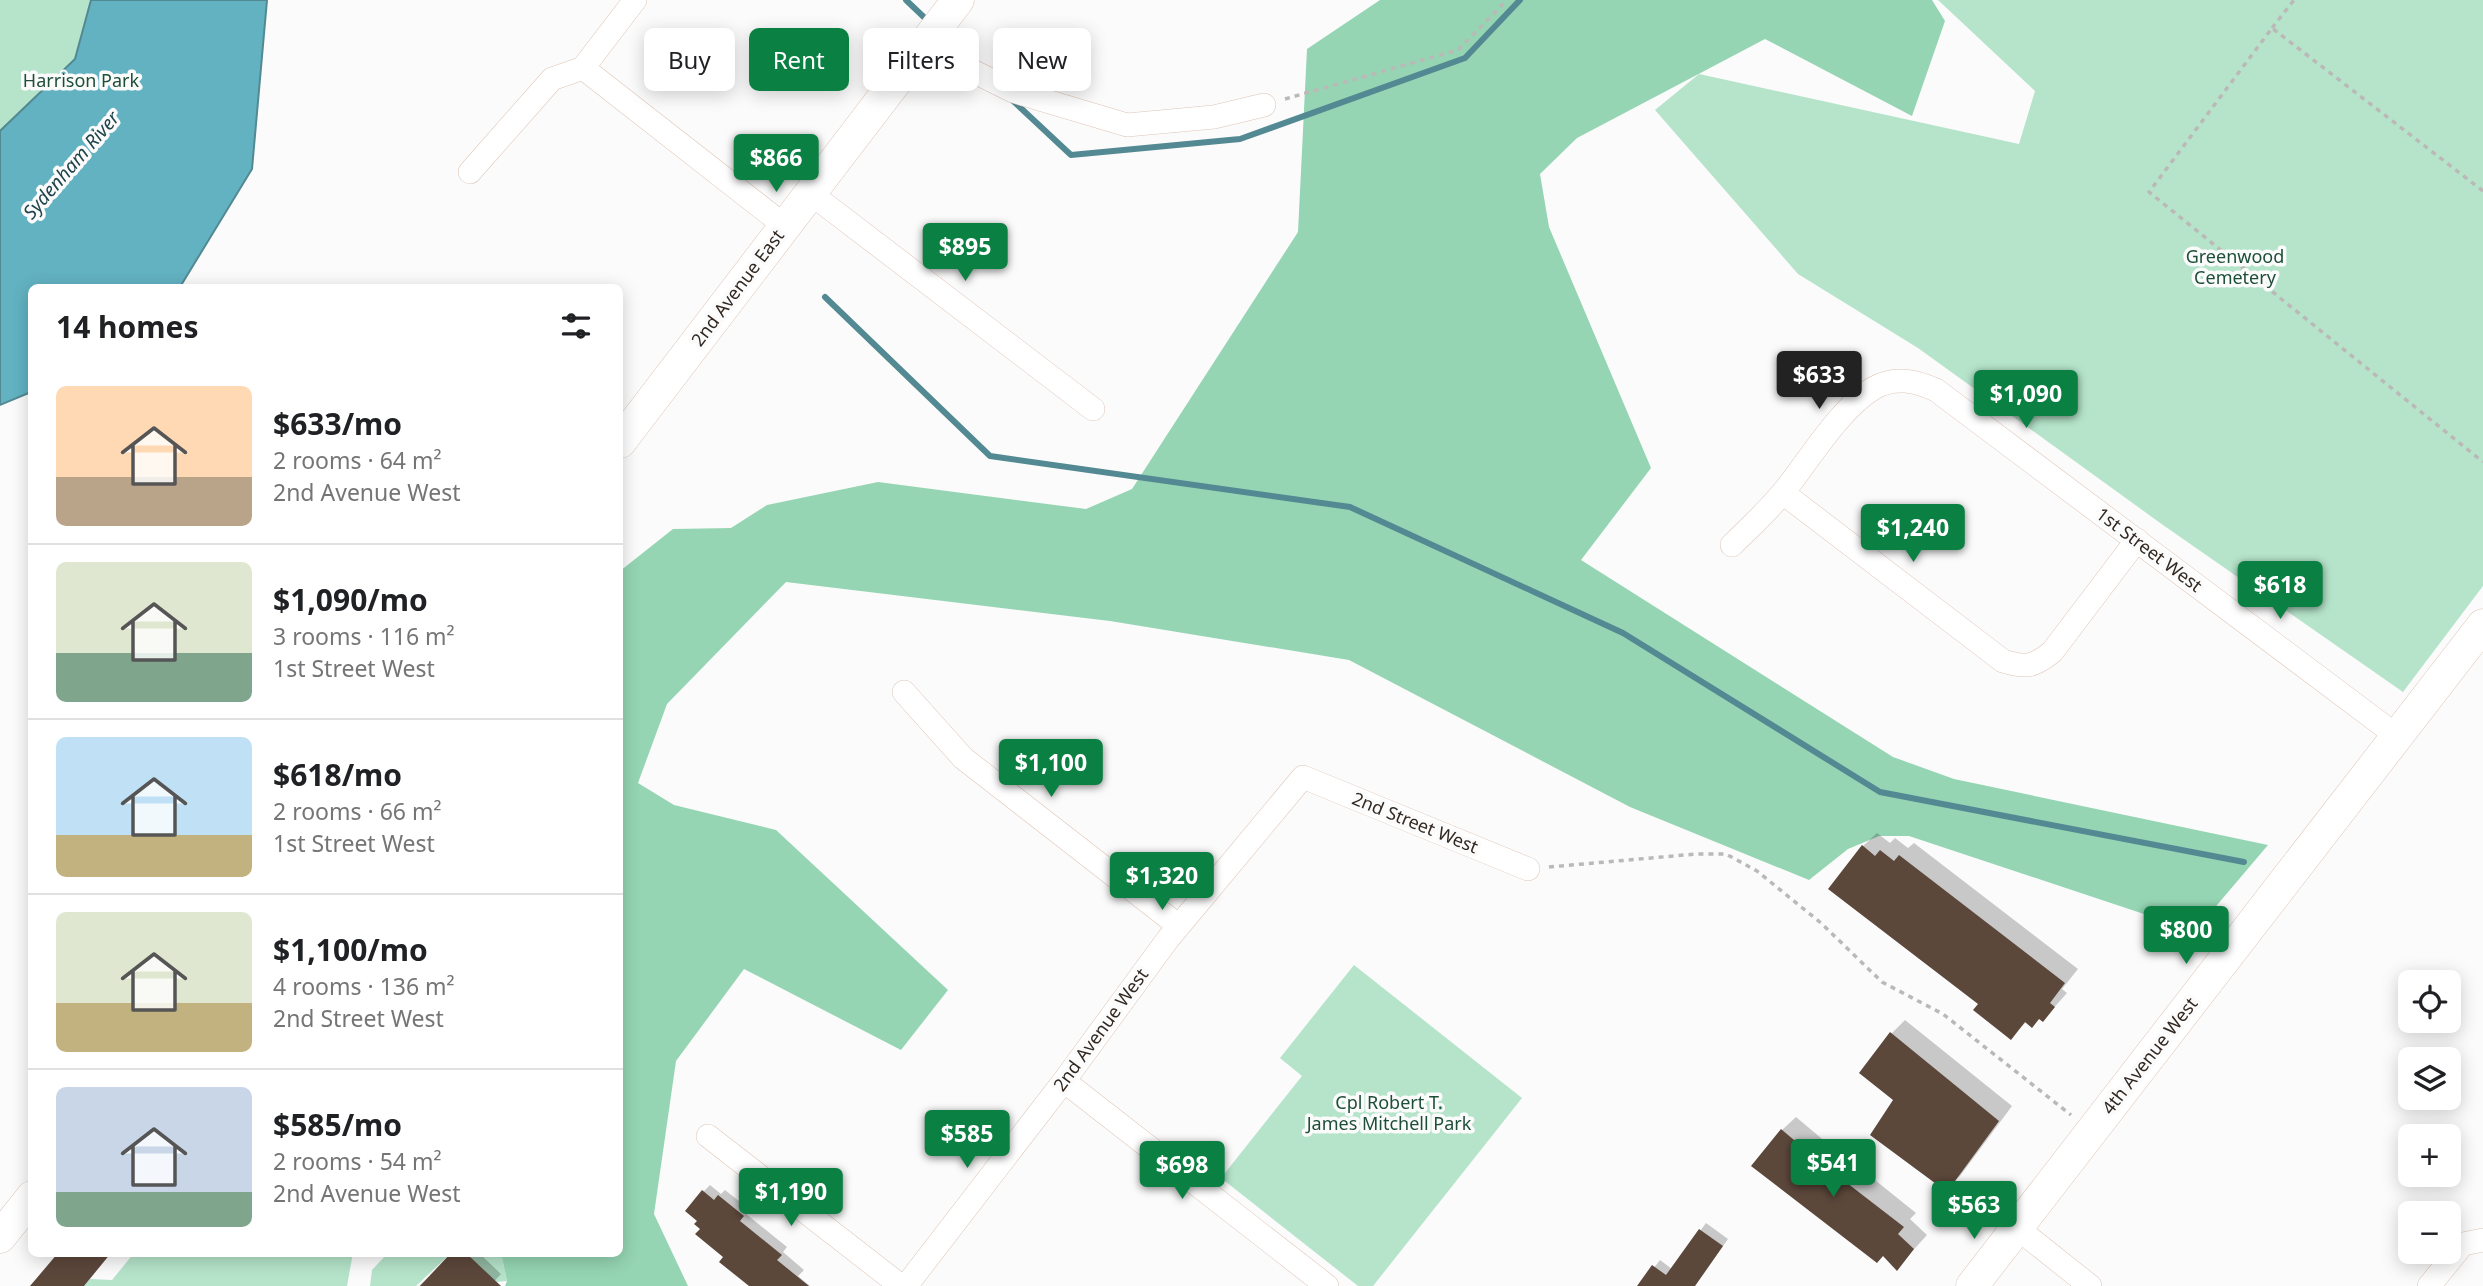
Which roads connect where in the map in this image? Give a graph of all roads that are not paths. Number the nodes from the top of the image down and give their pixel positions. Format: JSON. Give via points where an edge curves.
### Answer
{"nodes":[{"id":1,"x":635,"y":0,"type":"edge"},
{"id":2,"x":950,"y":4,"type":"edge"},
{"id":3,"x":935,"y":28,"type":"edge"},
{"id":4,"x":583,"y":68,"type":"junction"},
{"id":5,"x":979,"y":75,"type":"edge"},
{"id":6,"x":890,"y":91,"type":"edge"},
{"id":7,"x":1264,"y":105,"type":"road end"},
{"id":8,"x":470,"y":172,"type":"dead end"},
{"id":9,"x":810,"y":193,"type":"junction"},
{"id":10,"x":785,"y":226,"type":"junction"},
{"id":11,"x":1093,"y":409,"type":"dead end"},
{"id":12,"x":623,"y":438,"type":"edge"},
{"id":13,"x":1783,"y":493,"type":"junction"},
{"id":14,"x":2137,"y":540,"type":"junction"},
{"id":15,"x":1732,"y":545,"type":"dead end"},
{"id":16,"x":2483,"y":625,"type":"edge"},
{"id":17,"x":904,"y":692,"type":"dead end"},
{"id":18,"x":2397,"y":736,"type":"junction"},
{"id":19,"x":1303,"y":778,"type":"joint"},
{"id":20,"x":1528,"y":869,"type":"road end"},
{"id":21,"x":1179,"y":926,"type":"junction"},
{"id":22,"x":1064,"y":1081,"type":"junction"},
{"id":23,"x":708,"y":1136,"type":"dead end"},
{"id":24,"x":28,"y":1202,"type":"edge"},
{"id":25,"x":2017,"y":1228,"type":"junction"},
{"id":26,"x":0,"y":1237,"type":"edge"},
{"id":27,"x":2473,"y":1242,"type":"edge"},
{"id":28,"x":903,"y":1286,"type":"edge"},
{"id":29,"x":1327,"y":1286,"type":"edge"},
{"id":30,"x":1972,"y":1286,"type":"edge"},
{"id":31,"x":2090,"y":1286,"type":"edge"},
{"id":32,"x":2430,"y":1286,"type":"edge"}],
"edges":[{"from":1,"to":4,"type":"street"},
{"from":2,"to":3,"type":"street","name":"2nd Avenue East"},
{"from":4,"to":8,"type":"street","via":[[552,79]]},
{"from":4,"to":10,"type":"street"},
{"from":5,"to":7,"type":"street","via":[[1013,92],[1127,125],[1214,117]]},
{"from":6,"to":9,"type":"street","name":"2nd Avenue East"},
{"from":9,"to":10,"type":"street","name":"2nd Avenue East"},
{"from":9,"to":11,"type":"street"},
{"from":10,"to":12,"type":"street","name":"2nd Avenue East"},
{"from":13,"to":14,"type":"street","name":"1st Street West","via":[[1846,412],[1874,388],[1913,380],[1936,390]]},
{"from":13,"to":14,"type":"street","via":[[2003,661],[2021,667],[2038,663],[2052,652]]},
{"from":13,"to":15,"type":"street"},
{"from":14,"to":18,"type":"street","name":"1st Street West"},
{"from":16,"to":18,"type":"street","name":"4th Avenue West"},
{"from":17,"to":21,"type":"street","via":[[963,758]]},
{"from":18,"to":25,"type":"street","name":"4th Avenue West"},
{"from":19,"to":20,"type":"street","name":"2nd Street West"},
{"from":19,"to":21,"type":"street","name":"2nd Avenue West"},
{"from":21,"to":22,"type":"street","name":"2nd Avenue West"},
{"from":22,"to":28,"type":"street","name":"2nd Avenue West"},
{"from":22,"to":29,"type":"street"},
{"from":23,"to":28,"type":"street"},
{"from":24,"to":26,"type":"street"},
{"from":25,"to":30,"type":"street","name":"4th Avenue West"},
{"from":25,"to":31,"type":"street"},
{"from":27,"to":32,"type":"street"}]}
